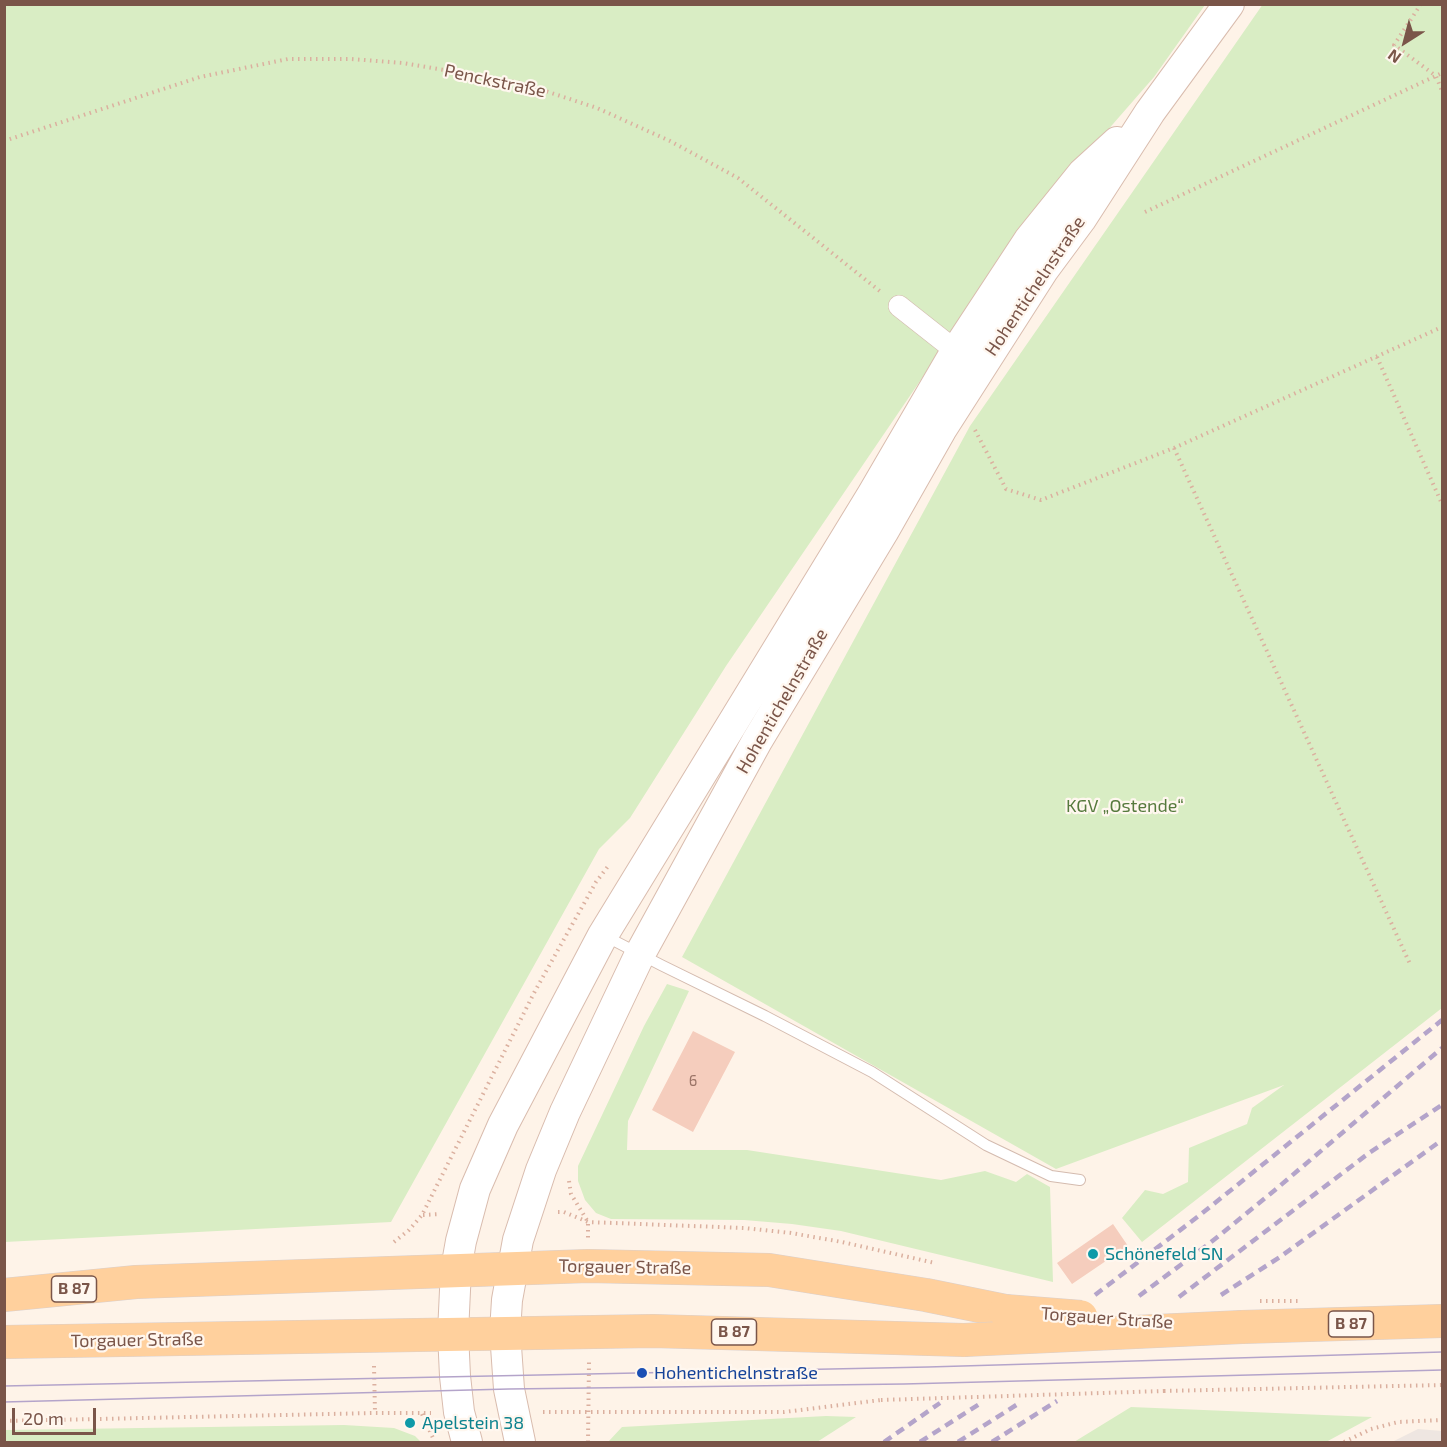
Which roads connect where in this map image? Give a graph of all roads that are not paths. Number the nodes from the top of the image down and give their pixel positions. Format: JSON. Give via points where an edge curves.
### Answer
{"nodes":[{"id":1,"x":1229,"y":4,"type":"edge"},
{"id":2,"x":1150,"y":112,"type":"junction"},
{"id":3,"x":898,"y":306,"type":"road end"},
{"id":4,"x":956,"y":351,"type":"junction"},
{"id":5,"x":603,"y":935,"type":"junction"},
{"id":6,"x":640,"y":954,"type":"junction"},
{"id":7,"x":1080,"y":1180,"type":"dead end"},
{"id":8,"x":512,"y":1268,"type":"junction"},
{"id":9,"x":456,"y":1269,"type":"junction"},
{"id":10,"x":4,"y":1296,"type":"edge"},
{"id":11,"x":1443,"y":1321,"type":"edge"},
{"id":12,"x":1251,"y":1326,"type":"junction"},
{"id":13,"x":505,"y":1332,"type":"junction"},
{"id":14,"x":453,"y":1333,"type":"junction"},
{"id":15,"x":4,"y":1342,"type":"edge"},
{"id":16,"x":459,"y":1412,"type":"junction"},
{"id":17,"x":457,"y":1443,"type":"edge"},
{"id":18,"x":467,"y":1443,"type":"edge"},
{"id":19,"x":520,"y":1443,"type":"edge"}],
"edges":[{"from":1,"to":2,"type":"main road","name":"Hohentichelnstraße"},
{"from":2,"to":4,"type":"main road","name":"Hohentichelnstraße","via":[[1077,182],[1029,240]]},
{"from":2,"to":6,"type":"main road","name":"Hohentichelnstraße","via":[[941,430],[757,741]]},
{"from":3,"to":4,"type":"street"},
{"from":4,"to":5,"type":"main road","name":"Hohentichelnstraße"},
{"from":5,"to":6,"type":"lane"},
{"from":5,"to":9,"type":"main road","name":"Hohentichelnstraße","via":[[482,1173],[468,1212]]},
{"from":6,"to":7,"type":"lane","via":[[872,1072],[987,1145],[1051,1176]]},
{"from":6,"to":8,"type":"main road","name":"Hohentichelnstraße","via":[[541,1170]]},
{"from":8,"to":9,"type":"main road","name":"Torgauer Straße","number":"B 87"},
{"from":8,"to":12,"type":"main road","name":"Torgauer Straße","number":"B 87","bridge":true,"via":[[769,1270],[1005,1311]]},
{"from":8,"to":13,"type":"main road","name":"Hohentichelnstraße"},
{"from":9,"to":10,"type":"main road","name":"Torgauer Straße","number":"B 87","via":[[136,1282]]},
{"from":9,"to":14,"type":"main road","name":"Hohentichelnstraße"},
{"from":11,"to":12,"type":"main road","name":"Torgauer Straße","number":"B 87"},
{"from":12,"to":13,"type":"main road","name":"Torgauer Straße","number":"B 87","bridge":true,"via":[[964,1340],[717,1332]]},
{"from":13,"to":14,"type":"main road","name":"Torgauer Straße","number":"B 87"},
{"from":13,"to":19,"type":"main road","name":"Hohentichelnstraße","via":[[509,1389]]},
{"from":14,"to":15,"type":"main road","name":"Torgauer Straße","number":"B 87"},
{"from":14,"to":16,"type":"main road","name":"Hohentichelnstraße"},
{"from":16,"to":17,"type":"lane"},
{"from":16,"to":18,"type":"main road","name":"Hohentichelnstraße"}]}
